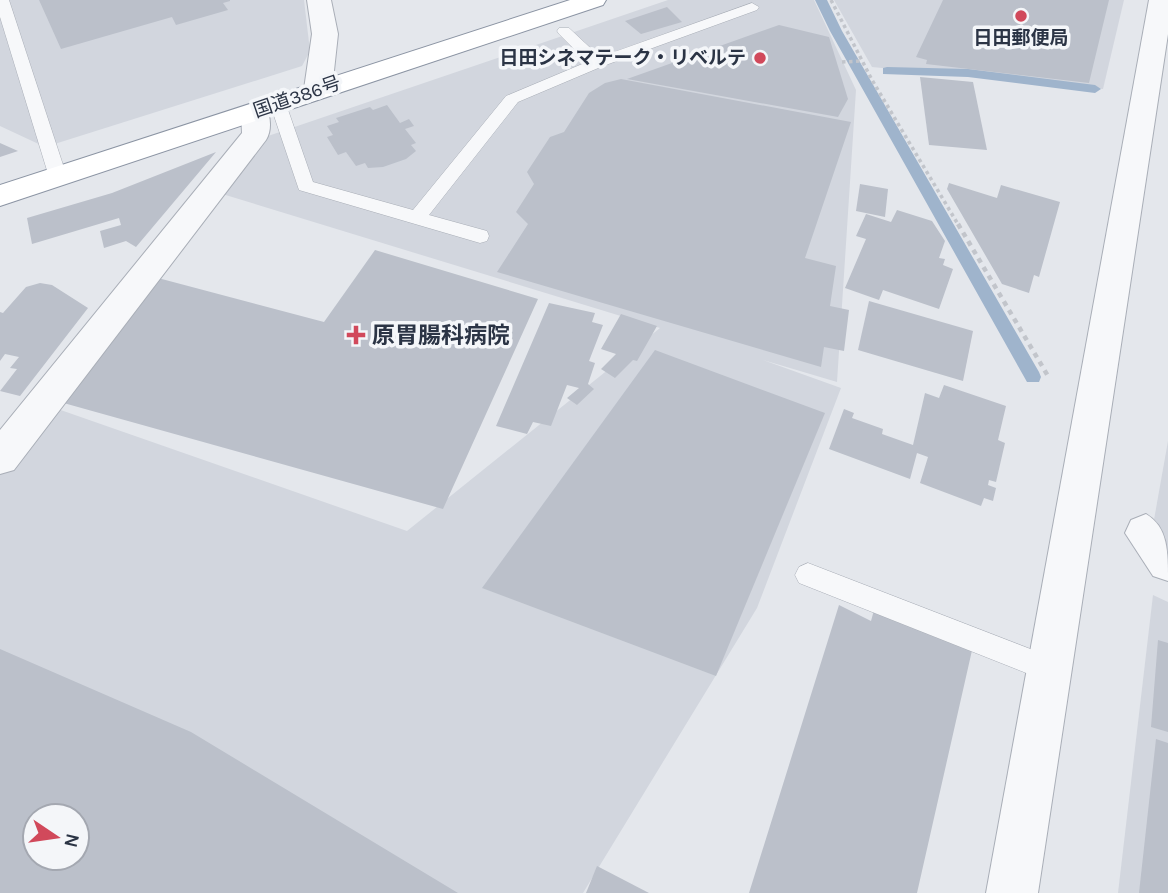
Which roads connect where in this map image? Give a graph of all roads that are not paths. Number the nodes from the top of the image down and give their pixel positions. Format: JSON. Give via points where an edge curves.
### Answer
{"nodes":[{"id":1,"x":2,"y":0,"type":"edge"},
{"id":2,"x":320,"y":0,"type":"edge"},
{"id":3,"x":594,"y":0,"type":"edge"},
{"id":4,"x":1161,"y":0,"type":"edge"},
{"id":5,"x":752,"y":7,"type":"dead end"},
{"id":6,"x":564,"y":31,"type":"dead end"},
{"id":7,"x":597,"y":63,"type":"junction"},
{"id":8,"x":318,"y":89,"type":"junction"},
{"id":9,"x":266,"y":108,"type":"junction"},
{"id":10,"x":58,"y":177,"type":"junction"},
{"id":11,"x":0,"y":196,"type":"edge"},
{"id":12,"x":416,"y":219,"type":"junction"},
{"id":13,"x":480,"y":236,"type":"dead end"},
{"id":14,"x":7,"y":438,"type":"edge"},
{"id":15,"x":808,"y":575,"type":"dead end"},
{"id":16,"x":1049,"y":668,"type":"junction"},
{"id":17,"x":1012,"y":893,"type":"edge"}],
"edges":[{"from":1,"to":10,"type":"lane"},
{"from":2,"to":8,"type":"street","via":[[325,34]]},
{"from":3,"to":8,"type":"highway","name":"国道386号"},
{"from":4,"to":16,"type":"street"},
{"from":5,"to":7,"type":"lane"},
{"from":6,"to":7,"type":"lane"},
{"from":7,"to":12,"type":"lane","via":[[512,99]]},
{"from":8,"to":9,"type":"highway","name":"国道386号"},
{"from":9,"to":10,"type":"highway","name":"国道386号"},
{"from":9,"to":12,"type":"lane","via":[[305,186]]},
{"from":9,"to":14,"type":"street","via":[[256,134]]},
{"from":10,"to":11,"type":"highway","name":"国道386号"},
{"from":12,"to":13,"type":"lane"},
{"from":15,"to":16,"type":"lane"},
{"from":16,"to":17,"type":"street"}]}
